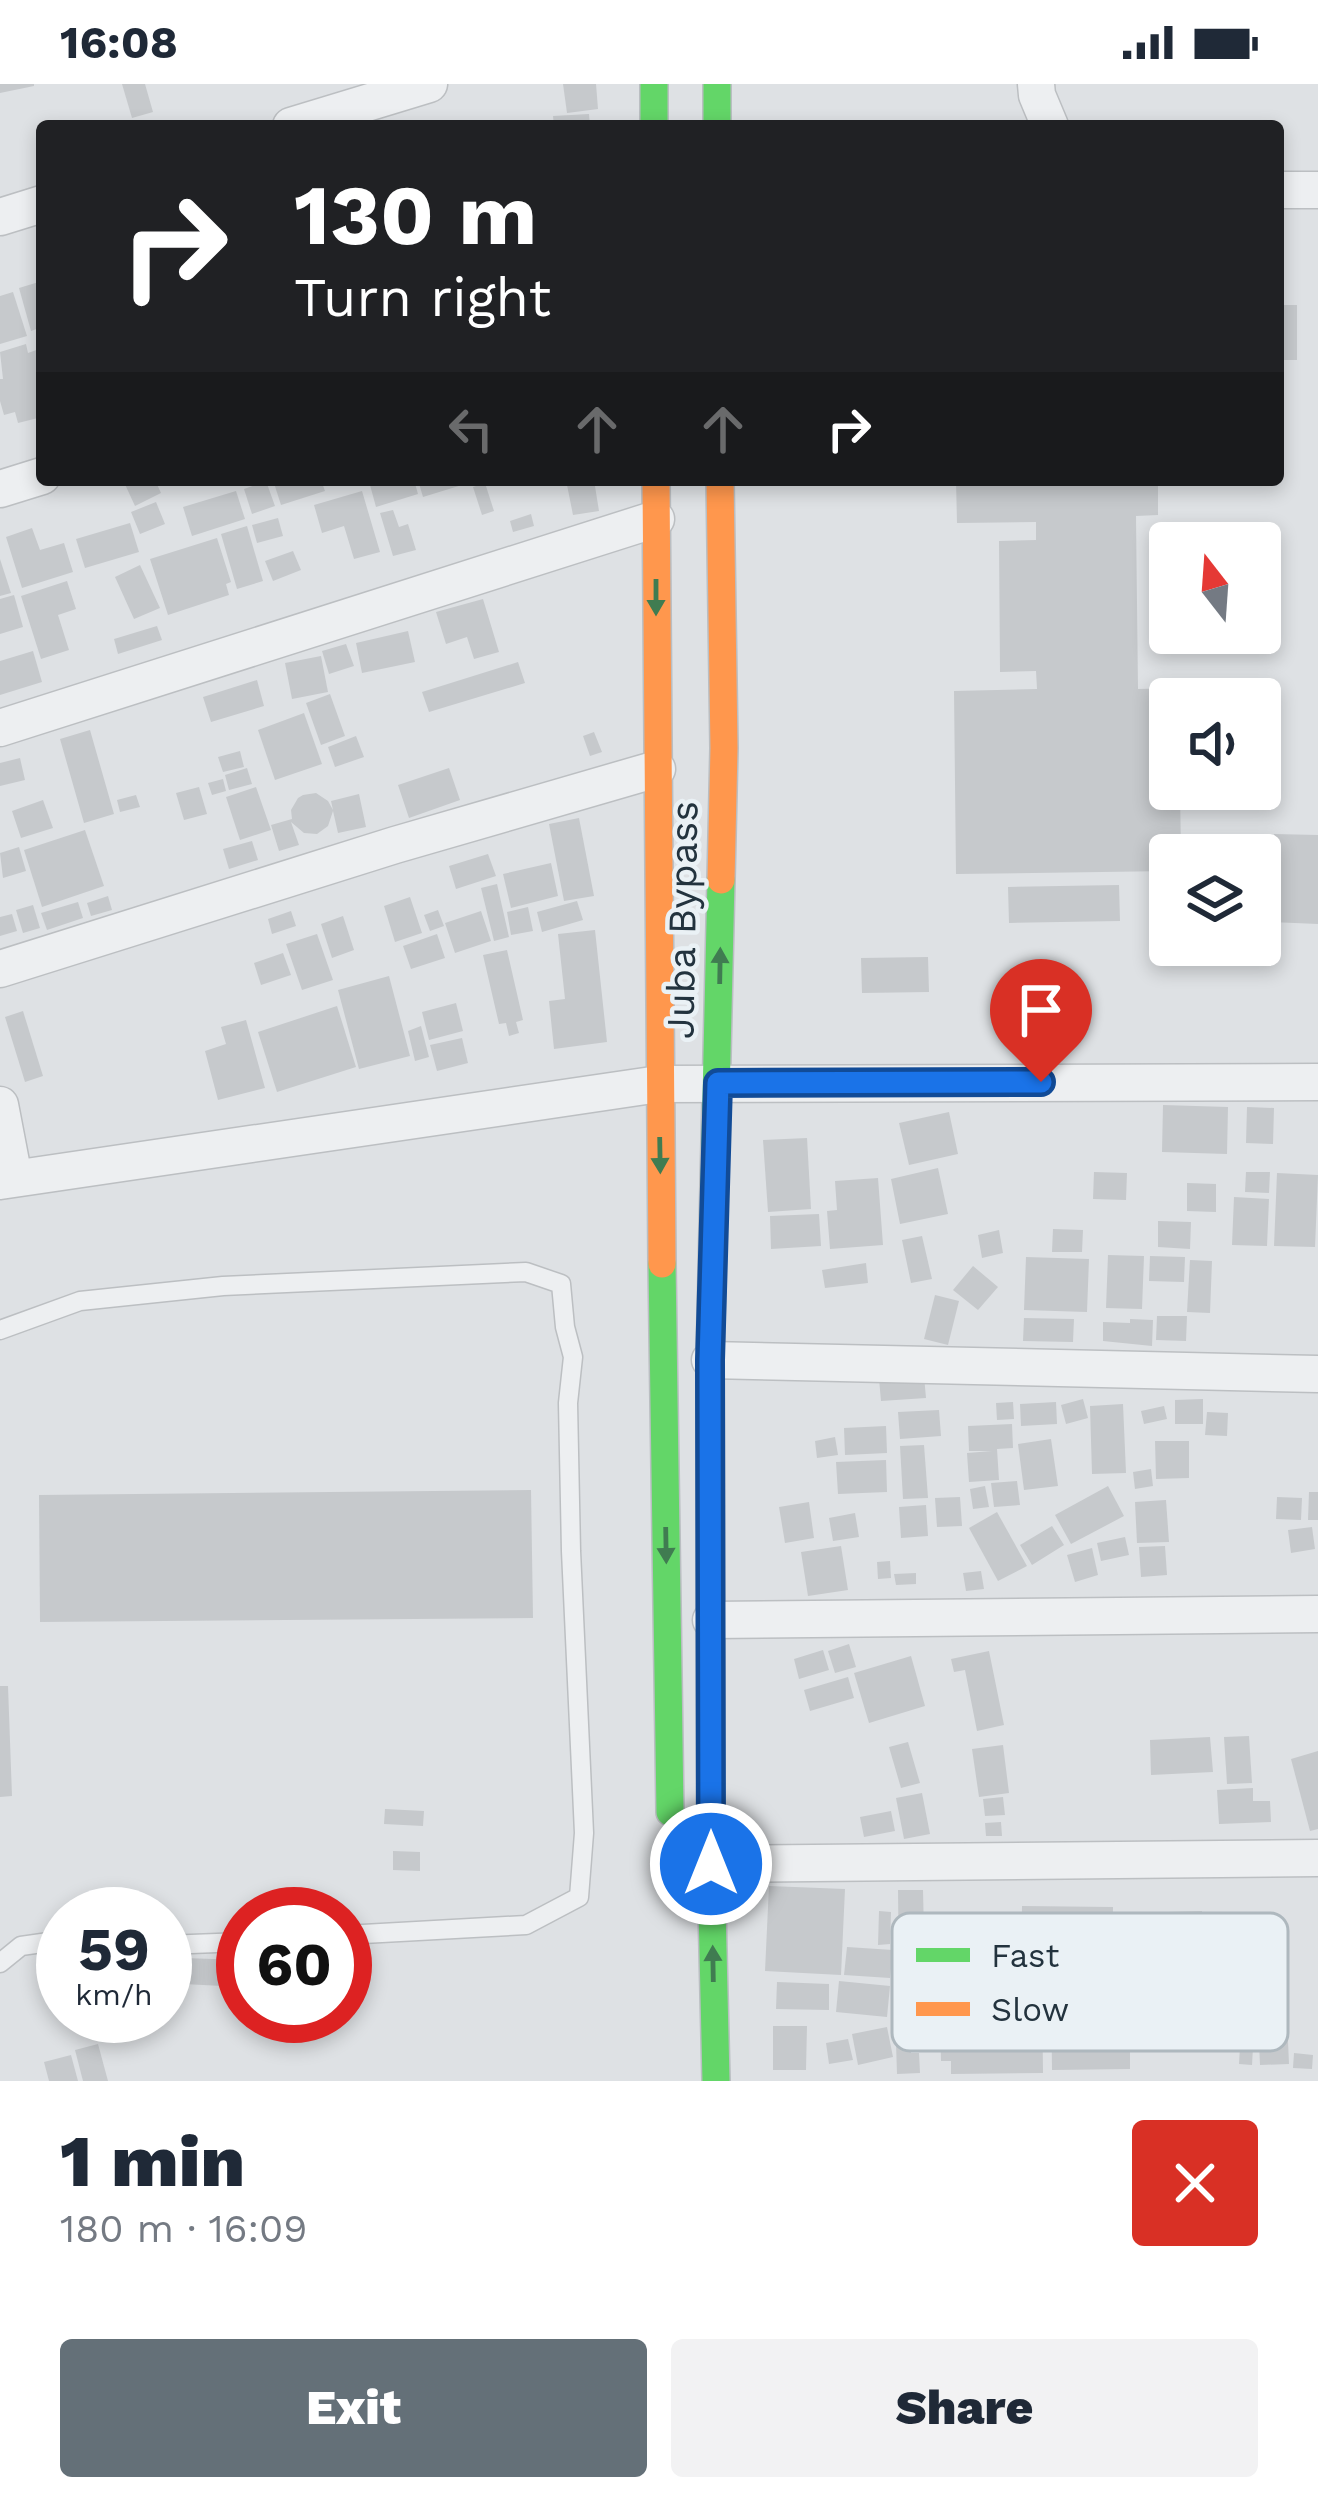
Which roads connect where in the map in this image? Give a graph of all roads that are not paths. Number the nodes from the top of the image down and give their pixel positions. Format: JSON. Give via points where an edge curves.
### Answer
{"nodes":[{"id":1,"x":654,"y":84,"type":"edge"},
{"id":2,"x":717,"y":84,"type":"edge"},
{"id":3,"x":1036,"y":84,"type":"edge"},
{"id":4,"x":413,"y":96,"type":"edge"},
{"id":5,"x":315,"y":120,"type":"edge"},
{"id":6,"x":654,"y":120,"type":"edge"},
{"id":7,"x":717,"y":120,"type":"edge"},
{"id":8,"x":1047,"y":120,"type":"edge"},
{"id":9,"x":1284,"y":190,"type":"edge"},
{"id":10,"x":1318,"y":190,"type":"edge"},
{"id":11,"x":36,"y":206,"type":"edge"},
{"id":12,"x":0,"y":217,"type":"edge"},
{"id":13,"x":36,"y":478,"type":"edge"},
{"id":14,"x":656,"y":486,"type":"edge"},
{"id":15,"x":720,"y":486,"type":"edge"},
{"id":16,"x":0,"y":489,"type":"edge"},
{"id":17,"x":656,"y":519,"type":"junction"},
{"id":18,"x":0,"y":728,"type":"edge"},
{"id":19,"x":657,"y":769,"type":"junction"},
{"id":20,"x":0,"y":969,"type":"edge"},
{"id":21,"x":1318,"y":1082,"type":"edge"},
{"id":22,"x":718,"y":1083,"type":"junction"},
{"id":23,"x":659,"y":1084,"type":"junction"},
{"id":24,"x":0,"y":1105,"type":"edge"},
{"id":25,"x":7,"y":1180,"type":"edge"},
{"id":26,"x":0,"y":1330,"type":"edge"},
{"id":27,"x":710,"y":1360,"type":"junction"},
{"id":28,"x":1318,"y":1374,"type":"edge"},
{"id":29,"x":1318,"y":1614,"type":"edge"},
{"id":30,"x":711,"y":1620,"type":"junction"},
{"id":31,"x":671,"y":1844,"type":"dead end"},
{"id":32,"x":1318,"y":1858,"type":"edge"},
{"id":33,"x":711,"y":1864,"type":"junction"},
{"id":34,"x":372,"y":1934,"type":"edge"},
{"id":35,"x":36,"y":1944,"type":"edge"},
{"id":36,"x":0,"y":1963,"type":"edge"},
{"id":37,"x":716,"y":2081,"type":"edge"}],
"edges":[{"from":1,"to":6,"type":"main road"},
{"from":2,"to":7,"type":"main road"},
{"from":3,"to":8,"type":"street"},
{"from":4,"to":5,"type":"street"},
{"from":9,"to":10,"type":"street"},
{"from":11,"to":12,"type":"street"},
{"from":13,"to":16,"type":"street"},
{"from":14,"to":17,"type":"main road","name":"Juba Bypass"},
{"from":22,"to":15,"type":"main road","name":"Juba Bypass","one_way":true},
{"from":17,"to":18,"type":"street"},
{"from":17,"to":19,"type":"main road","name":"Juba Bypass","one_way":true},
{"from":19,"to":20,"type":"street"},
{"from":19,"to":23,"type":"main road","name":"Juba Bypass"},
{"from":21,"to":22,"type":"street"},
{"from":22,"to":23,"type":"street"},
{"from":22,"to":27,"type":"main road","name":"Juba Bypass"},
{"from":23,"to":25,"type":"street"},
{"from":23,"to":31,"type":"main road","name":"Juba Bypass","one_way":true},
{"from":24,"to":25,"type":"street"},
{"from":26,"to":34,"type":"lane","via":[[80,1301],[223,1286],[526,1272],[561,1284],[573,1357],[579,1897],[526,1925]]},
{"from":27,"to":28,"type":"street"},
{"from":27,"to":30,"type":"main road","name":"Juba Bypass"},
{"from":29,"to":30,"type":"street"},
{"from":30,"to":33,"type":"main road","name":"Juba Bypass"},
{"from":32,"to":33,"type":"street"},
{"from":37,"to":33,"type":"main road","name":"Juba Bypass","one_way":true},
{"from":35,"to":36,"type":"lane"}]}
